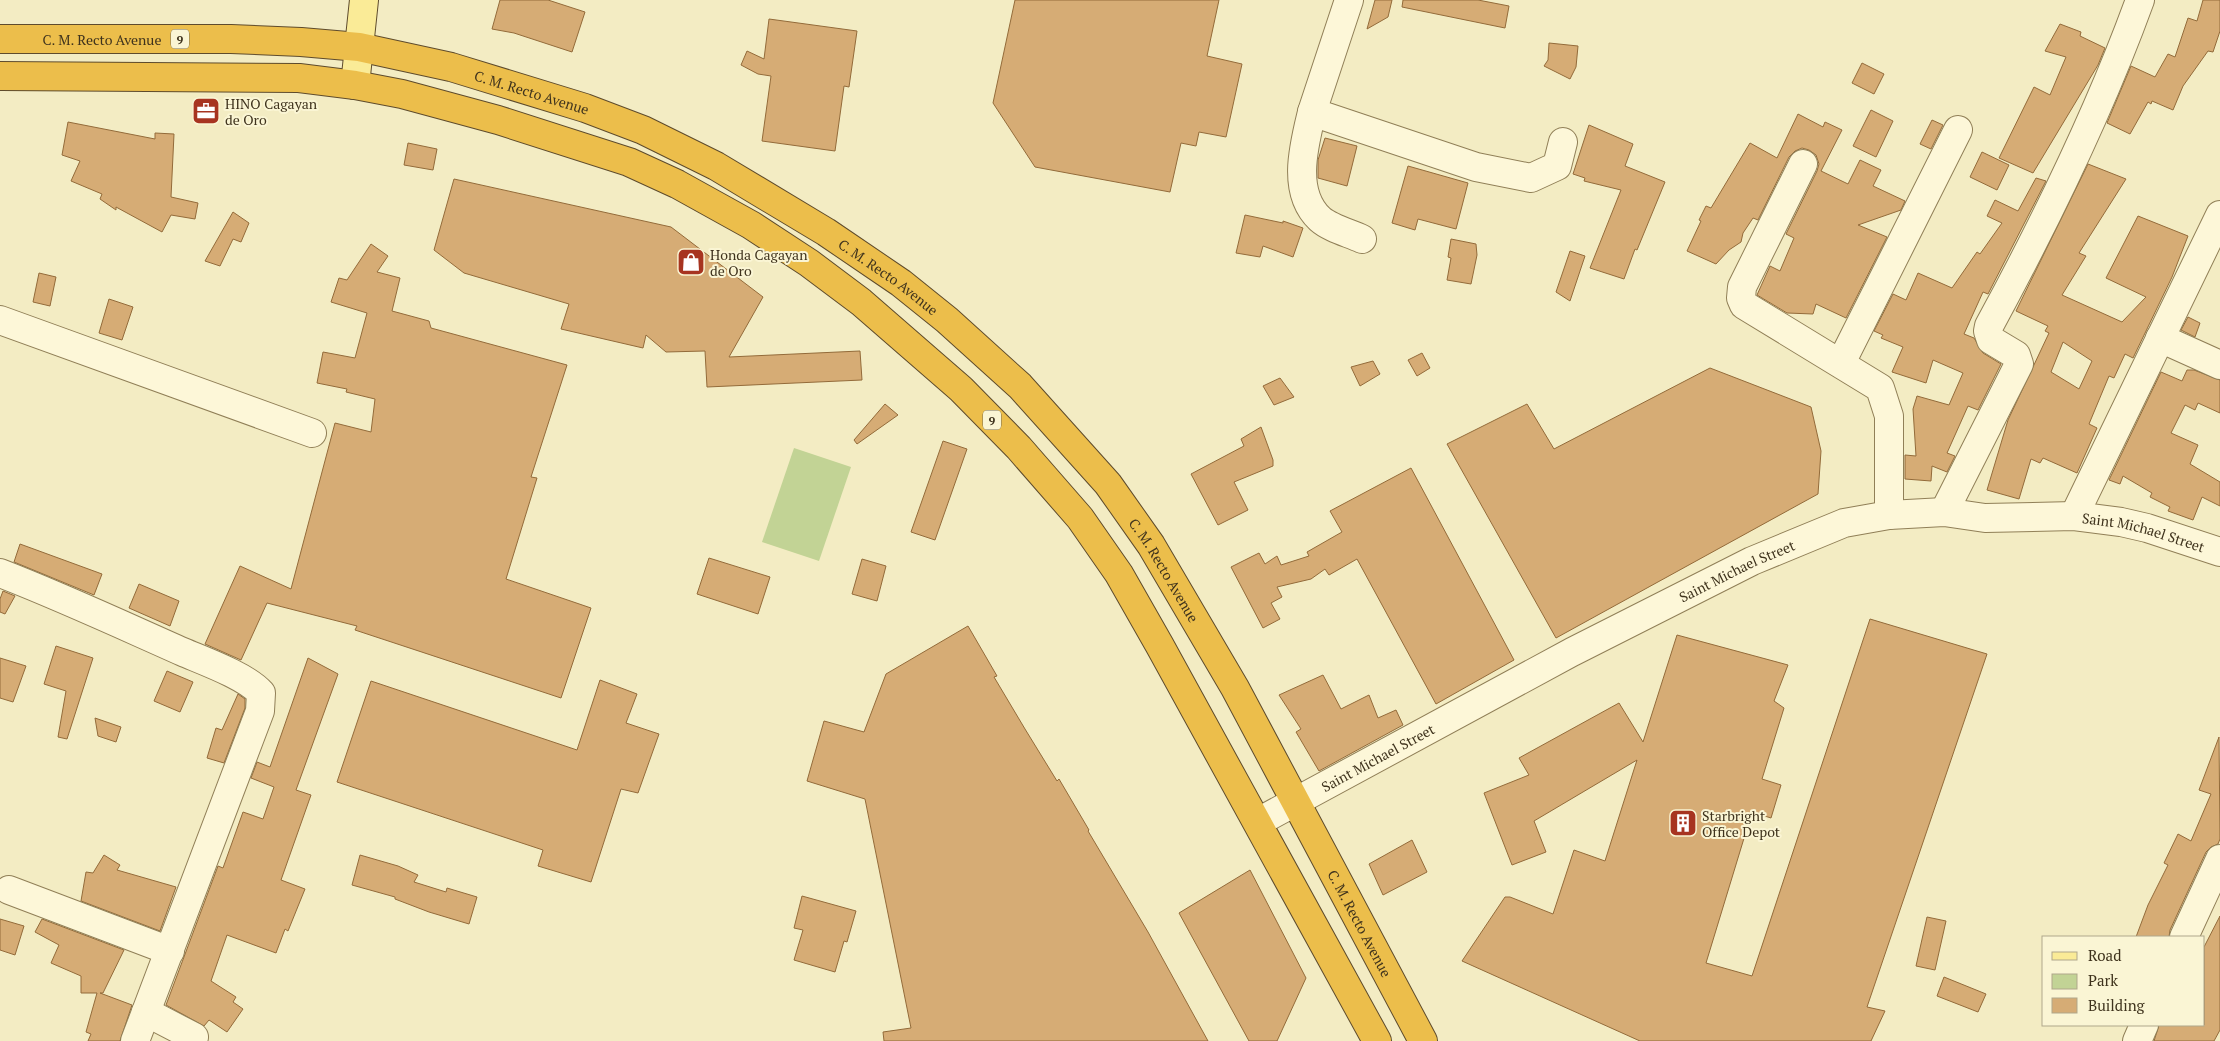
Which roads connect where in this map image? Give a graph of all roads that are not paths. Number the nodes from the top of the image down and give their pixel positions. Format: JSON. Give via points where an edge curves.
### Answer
{"nodes":[{"id":1,"x":364,"y":0,"type":"edge"},
{"id":2,"x":1349,"y":0,"type":"edge"},
{"id":3,"x":2140,"y":0,"type":"edge"},
{"id":4,"x":0,"y":38,"type":"edge"},
{"id":5,"x":359,"y":47,"type":"junction"},
{"id":6,"x":0,"y":76,"type":"edge"},
{"id":7,"x":355,"y":85,"type":"junction"},
{"id":8,"x":1312,"y":112,"type":"junction"},
{"id":9,"x":1958,"y":130,"type":"dead end"},
{"id":10,"x":1563,"y":142,"type":"dead end"},
{"id":11,"x":1803,"y":164,"type":"dead end"},
{"id":12,"x":2220,"y":215,"type":"edge"},
{"id":13,"x":1362,"y":239,"type":"dead end"},
{"id":14,"x":0,"y":320,"type":"edge"},
{"id":15,"x":2160,"y":338,"type":"junction"},
{"id":16,"x":1841,"y":363,"type":"junction"},
{"id":17,"x":2220,"y":365,"type":"edge"},
{"id":18,"x":312,"y":433,"type":"dead end"},
{"id":19,"x":1944,"y":512,"type":"junction"},
{"id":20,"x":1889,"y":515,"type":"junction"},
{"id":21,"x":2074,"y":516,"type":"junction"},
{"id":22,"x":2220,"y":552,"type":"edge"},
{"id":23,"x":0,"y":573,"type":"edge"},
{"id":24,"x":1296,"y":802,"type":"junction"},
{"id":25,"x":1258,"y":822,"type":"junction"},
{"id":26,"x":2220,"y":859,"type":"edge"},
{"id":27,"x":9,"y":890,"type":"dead end"},
{"id":28,"x":2184,"y":936,"type":"edge"},
{"id":29,"x":170,"y":951,"type":"junction"},
{"id":30,"x":146,"y":1012,"type":"junction"},
{"id":31,"x":2144,"y":1026,"type":"edge"},
{"id":32,"x":194,"y":1037,"type":"dead end"},
{"id":33,"x":135,"y":1041,"type":"edge"},
{"id":34,"x":1377,"y":1041,"type":"edge"},
{"id":35,"x":1423,"y":1041,"type":"edge"},
{"id":36,"x":2137,"y":1041,"type":"edge"}],
"edges":[{"from":1,"to":5,"type":"main road"},
{"from":2,"to":8,"type":"street"},
{"from":3,"to":19,"type":"street","via":[[2090,125],[2042,228],[1989,326],[1990,340],[2016,355],[2019,364]]},
{"from":4,"to":5,"type":"highway","name":"C. M. Recto Avenue","number":"9","via":[[231,39]]},
{"from":5,"to":7,"type":"main road"},
{"from":5,"to":24,"type":"highway","name":"C. M. Recto Avenue","number":"9","via":[[509,83],[643,130],[716,166],[826,232],[901,283],[947,320],[1020,386],[1108,484],[1166,568]]},
{"from":6,"to":7,"type":"highway","number":"9","via":[[299,78]]},
{"from":7,"to":25,"type":"highway","number":"9","via":[[498,120],[629,162],[751,225],[861,302],[988,415],[1080,518],[1119,574]]},
{"from":8,"to":10,"type":"street","via":[[1476,167],[1531,178],[1557,166]]},
{"from":8,"to":13,"type":"street","via":[[1303,168],[1306,202],[1321,220]]},
{"from":9,"to":16,"type":"street"},
{"from":11,"to":16,"type":"street","via":[[1742,286],[1741,298],[1744,305]]},
{"from":12,"to":15,"type":"street"},
{"from":14,"to":18,"type":"street"},
{"from":15,"to":17,"type":"street"},
{"from":15,"to":21,"type":"street"},
{"from":16,"to":20,"type":"street","via":[[1875,383],[1885,398],[1889,416]]},
{"from":19,"to":20,"type":"street","name":"Saint Michael Street"},
{"from":19,"to":21,"type":"street","name":"Saint Michael Street","via":[[1985,518]]},
{"from":20,"to":24,"type":"street","name":"Saint Michael Street","via":[[1844,523],[1752,561],[1533,672]]},
{"from":21,"to":22,"type":"street","name":"Saint Michael Street","via":[[2147,528]]},
{"from":23,"to":29,"type":"street","via":[[216,666],[256,687],[261,693],[260,711]]},
{"from":24,"to":25,"type":"street","name":"Saint Michael Street"},
{"from":24,"to":35,"type":"highway","name":"C. M. Recto Avenue","number":"9"},
{"from":25,"to":34,"type":"highway","number":"9"},
{"from":26,"to":28,"type":"street"},
{"from":27,"to":29,"type":"street"},
{"from":29,"to":30,"type":"street"},
{"from":30,"to":32,"type":"street"},
{"from":30,"to":33,"type":"street"},
{"from":31,"to":36,"type":"street"}]}
